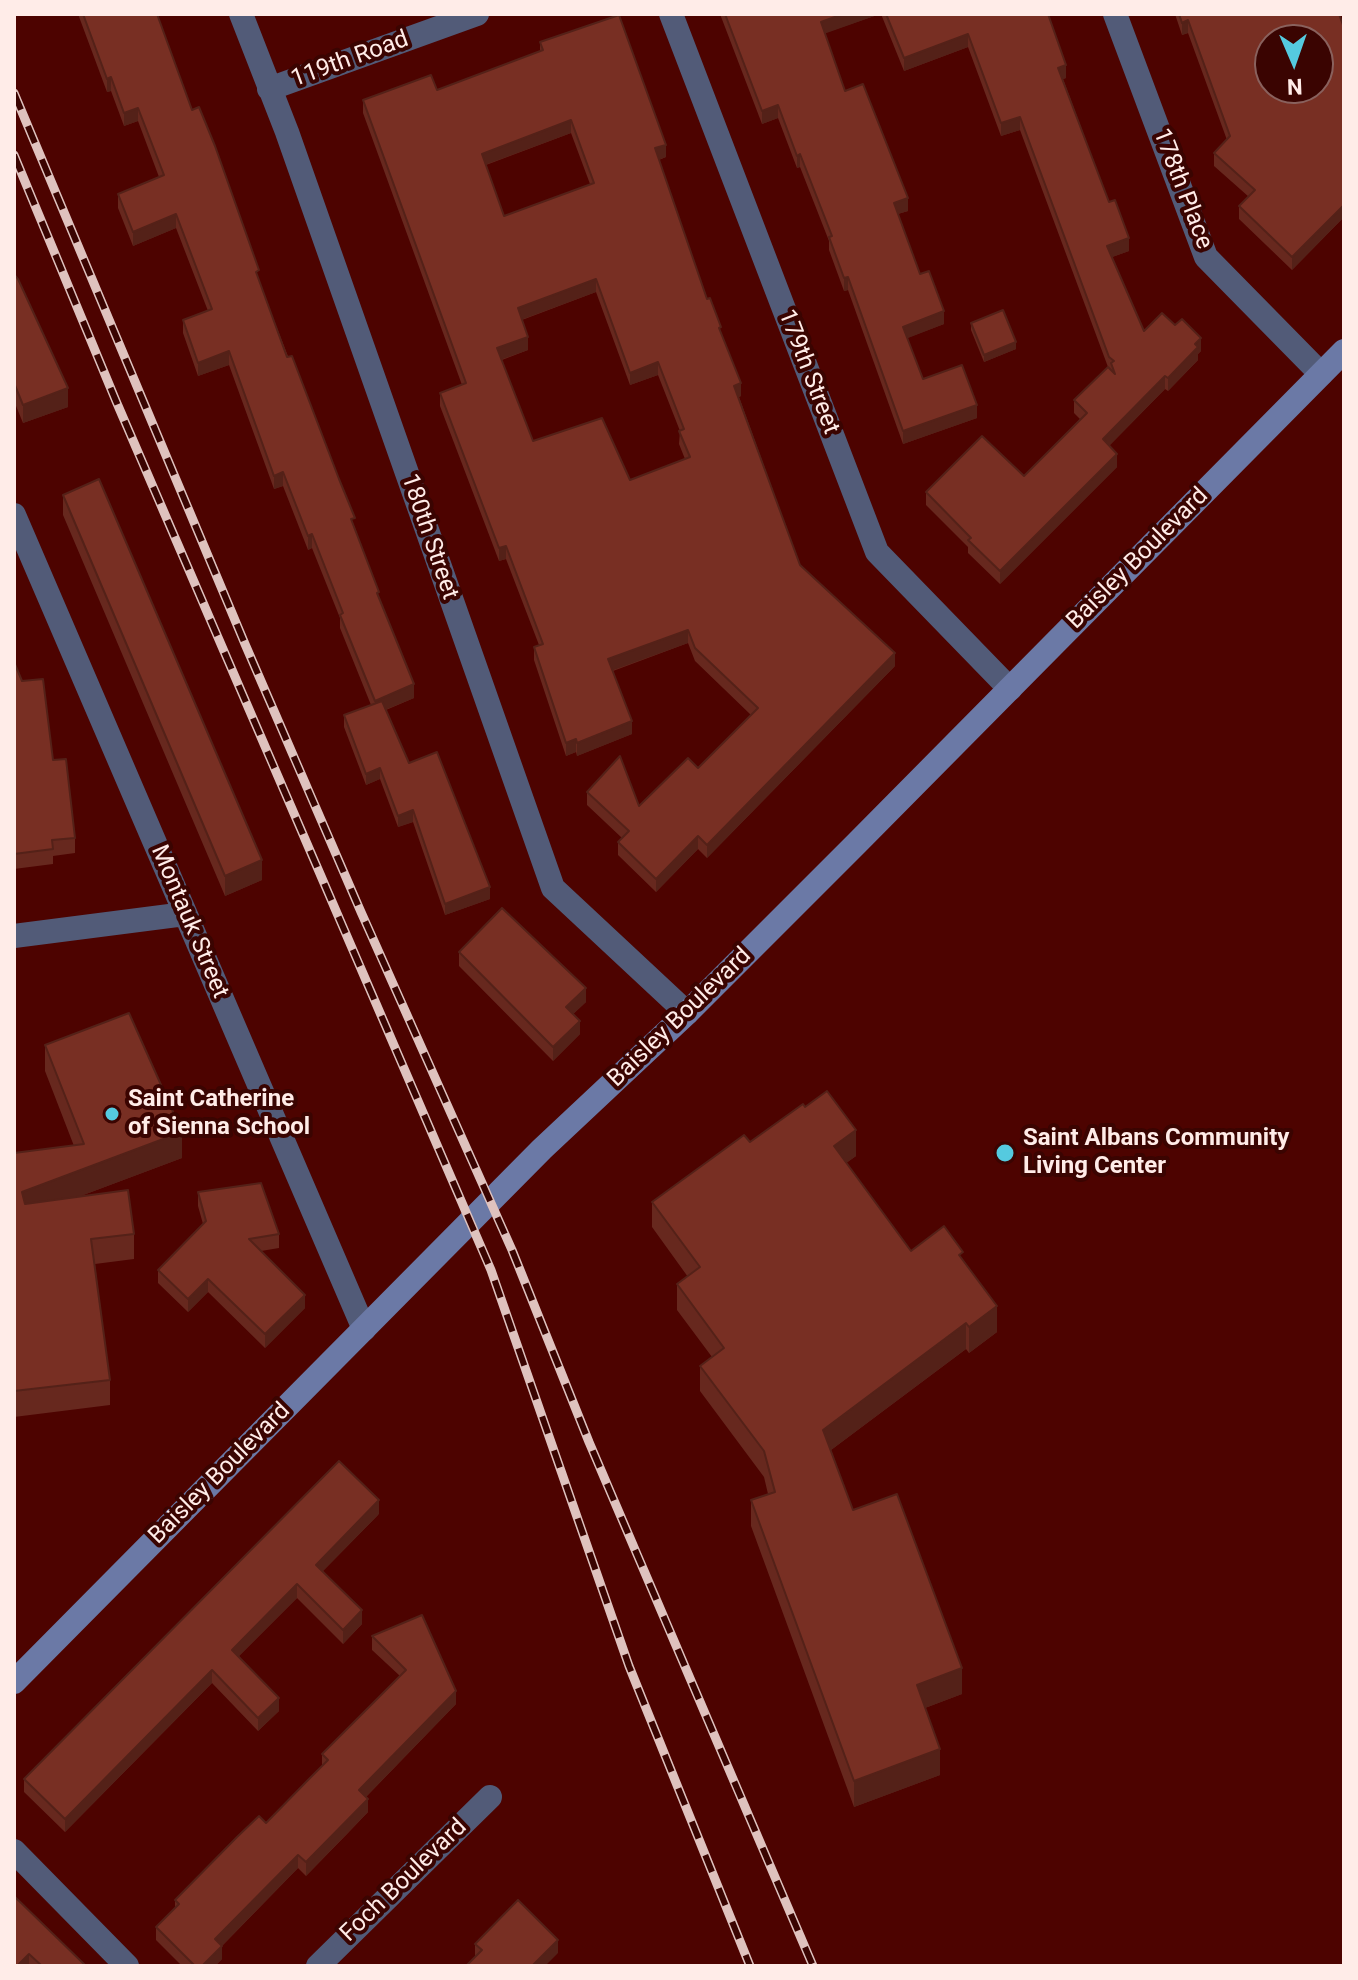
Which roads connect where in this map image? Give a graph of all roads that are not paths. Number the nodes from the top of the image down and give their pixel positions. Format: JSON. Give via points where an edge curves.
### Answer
{"nodes":[{"id":1,"x":241,"y":14,"type":"edge"},
{"id":2,"x":477,"y":14,"type":"edge"},
{"id":3,"x":671,"y":14,"type":"edge"},
{"id":4,"x":1115,"y":14,"type":"edge"},
{"id":5,"x":269,"y":89,"type":"junction"},
{"id":6,"x":1344,"y":351,"type":"edge"},
{"id":7,"x":1321,"y":374,"type":"junction"},
{"id":8,"x":14,"y":515,"type":"edge"},
{"id":9,"x":1010,"y":689,"type":"junction"},
{"id":10,"x":185,"y":914,"type":"junction"},
{"id":11,"x":14,"y":936,"type":"edge"},
{"id":12,"x":687,"y":1013,"type":"junction"},
{"id":13,"x":364,"y":1329,"type":"junction"},
{"id":14,"x":14,"y":1682,"type":"edge"},
{"id":15,"x":490,"y":1797,"type":"dead end"},
{"id":16,"x":14,"y":1851,"type":"edge"},
{"id":17,"x":127,"y":1966,"type":"edge"},
{"id":18,"x":318,"y":1966,"type":"edge"}],
"edges":[{"from":1,"to":5,"type":"street","name":"180th Street"},
{"from":2,"to":5,"type":"street","name":"119th Road"},
{"from":3,"to":9,"type":"street","name":"179th Street","via":[[877,552]]},
{"from":4,"to":7,"type":"street","name":"178th Place","via":[[1206,257]]},
{"from":5,"to":12,"type":"street","name":"180th Street","via":[[553,888]]},
{"from":6,"to":7,"type":"street","name":"Baisley Boulevard"},
{"from":7,"to":9,"type":"street","name":"Baisley Boulevard"},
{"from":8,"to":10,"type":"street","name":"Montauk Street"},
{"from":9,"to":12,"type":"street","name":"Baisley Boulevard"},
{"from":10,"to":11,"type":"street"},
{"from":10,"to":13,"type":"street","name":"Montauk Street"},
{"from":12,"to":13,"type":"street","name":"Baisley Boulevard","via":[[542,1149]]},
{"from":13,"to":14,"type":"street","name":"Baisley Boulevard"},
{"from":15,"to":18,"type":"street","name":"Foch Boulevard"},
{"from":16,"to":17,"type":"street"}]}
